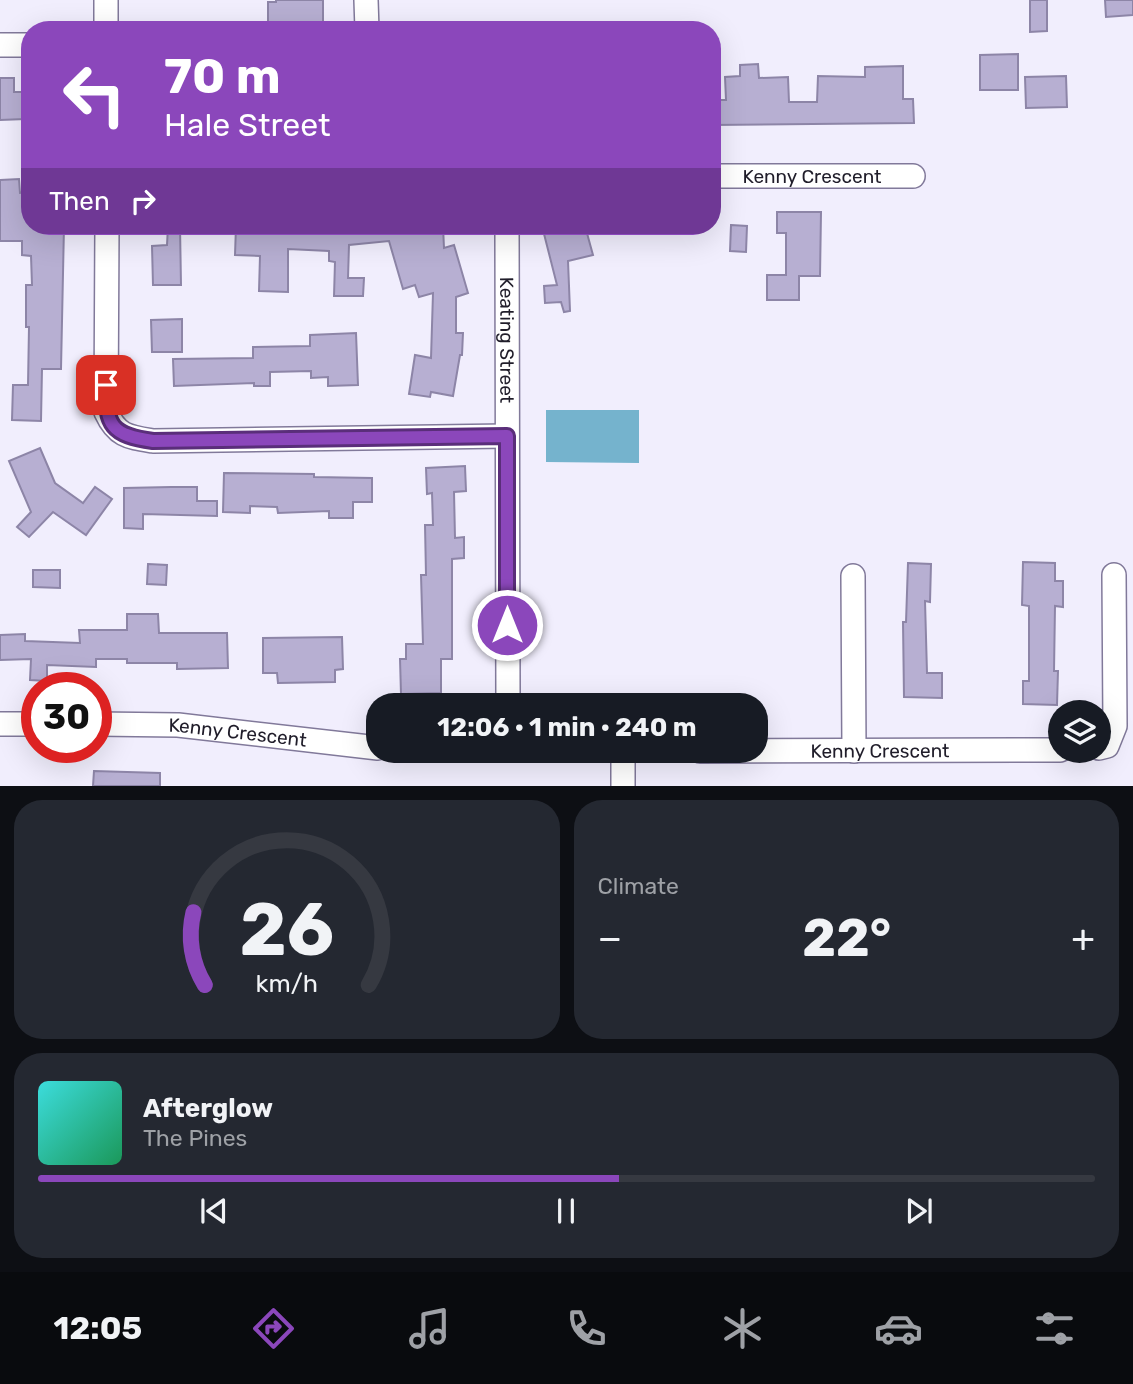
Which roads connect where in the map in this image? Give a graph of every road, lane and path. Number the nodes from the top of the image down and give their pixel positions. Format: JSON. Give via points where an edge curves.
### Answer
{"nodes":[{"id":1,"x":106,"y":0,"type":"edge"},
{"id":2,"x":366,"y":0,"type":"edge"},
{"id":3,"x":106,"y":21,"type":"edge"},
{"id":4,"x":367,"y":21,"type":"edge"},
{"id":5,"x":0,"y":45,"type":"edge"},
{"id":6,"x":21,"y":45,"type":"edge"},
{"id":7,"x":721,"y":176,"type":"edge"},
{"id":8,"x":912,"y":176,"type":"dead end"},
{"id":9,"x":107,"y":235,"type":"edge"},
{"id":10,"x":507,"y":235,"type":"edge"},
{"id":11,"x":507,"y":436,"type":"junction"},
{"id":12,"x":1114,"y":575,"type":"dead end"},
{"id":13,"x":853,"y":576,"type":"dead end"},
{"id":14,"x":508,"y":693,"type":"edge"},
{"id":15,"x":0,"y":724,"type":"edge"},
{"id":16,"x":21,"y":724,"type":"edge"},
{"id":17,"x":112,"y":724,"type":"edge"},
{"id":18,"x":1111,"y":736,"type":"edge"},
{"id":19,"x":366,"y":747,"type":"edge"},
{"id":20,"x":1048,"y":750,"type":"edge"},
{"id":21,"x":768,"y":751,"type":"edge"},
{"id":22,"x":854,"y":751,"type":"junction"},
{"id":23,"x":622,"y":763,"type":"edge"},
{"id":24,"x":622,"y":786,"type":"edge"}],
"edges":[{"from":1,"to":3,"type":"street"},
{"from":2,"to":4,"type":"street"},
{"from":5,"to":6,"type":"street"},
{"from":7,"to":8,"type":"street","name":"Kenny Crescent"},
{"from":9,"to":11,"type":"street","via":[[106,412],[113,426],[130,438]]},
{"from":10,"to":11,"type":"street","name":"Keating Street"},
{"from":11,"to":14,"type":"street","name":"Keating Street"},
{"from":12,"to":18,"type":"street","via":[[1115,726]]},
{"from":13,"to":22,"type":"street"},
{"from":15,"to":16,"type":"street"},
{"from":17,"to":19,"type":"street","name":"Kenny Crescent","via":[[178,725]]},
{"from":20,"to":22,"type":"street","name":"Kenny Crescent"},
{"from":21,"to":22,"type":"street","name":"Kenny Crescent"},
{"from":23,"to":24,"type":"street"}]}
